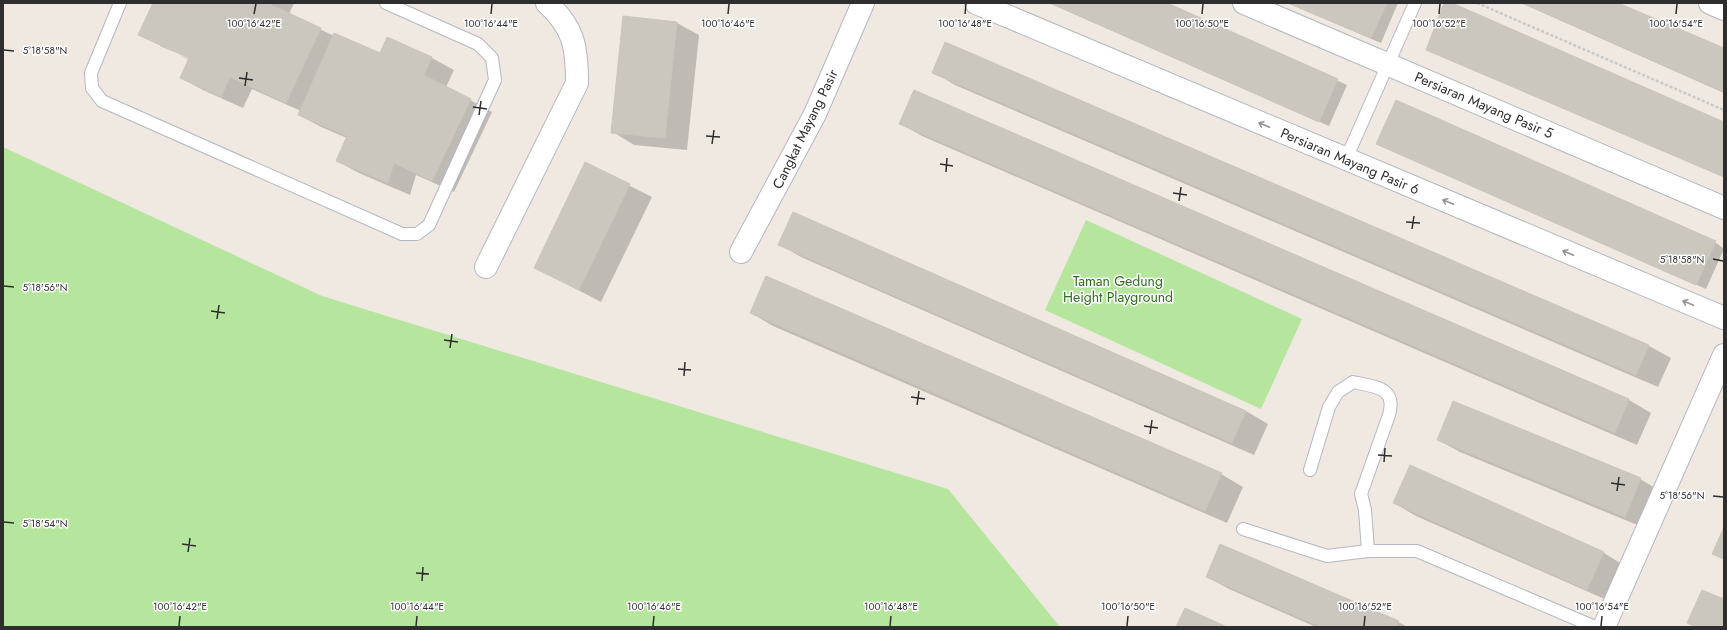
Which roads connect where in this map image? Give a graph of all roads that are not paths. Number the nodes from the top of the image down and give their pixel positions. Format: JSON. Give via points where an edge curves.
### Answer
{"nodes":[{"id":1,"x":120,"y":3,"type":"edge"},
{"id":2,"x":386,"y":3,"type":"edge"},
{"id":3,"x":546,"y":3,"type":"edge"},
{"id":4,"x":863,"y":3,"type":"edge"},
{"id":5,"x":976,"y":3,"type":"edge"},
{"id":6,"x":1244,"y":3,"type":"edge"},
{"id":7,"x":1415,"y":3,"type":"edge"},
{"id":8,"x":1710,"y":3,"type":"edge"},
{"id":9,"x":1724,"y":9,"type":"edge"},
{"id":10,"x":1388,"y":64,"type":"junction"},
{"id":11,"x":1346,"y":159,"type":"junction"},
{"id":12,"x":1724,"y":208,"type":"edge"},
{"id":13,"x":741,"y":252,"type":"dead end"},
{"id":14,"x":486,"y":267,"type":"dead end"},
{"id":15,"x":1724,"y":318,"type":"edge"},
{"id":16,"x":1724,"y":355,"type":"edge"},
{"id":17,"x":1310,"y":470,"type":"dead end"},
{"id":18,"x":1242,"y":529,"type":"dead end"},
{"id":19,"x":1368,"y":551,"type":"junction"},
{"id":20,"x":1595,"y":627,"type":"edge"},
{"id":21,"x":1604,"y":627,"type":"edge"}],
"edges":[{"from":1,"to":2,"type":"lane","via":[[91,73],[92,88],[102,101],[402,234],[416,234],[429,225],[495,80],[492,58],[478,44]]},
{"from":3,"to":14,"type":"street","via":[[561,16],[572,36],[577,59],[577,83]]},
{"from":4,"to":13,"type":"street","name":"Cangkat Mayang Pasir","via":[[815,114]]},
{"from":11,"to":5,"type":"street","name":"Persiaran Mayang Pasir 6","one_way":true},
{"from":6,"to":10,"type":"street","name":"Persiaran Mayang Pasir 5"},
{"from":7,"to":10,"type":"lane"},
{"from":8,"to":9,"type":"street"},
{"from":10,"to":11,"type":"lane"},
{"from":10,"to":12,"type":"street","name":"Persiaran Mayang Pasir 5"},
{"from":15,"to":11,"type":"street","name":"Persiaran Mayang Pasir 6","one_way":true},
{"from":16,"to":21,"type":"street"},
{"from":17,"to":19,"type":"lane","via":[[1329,407],[1338,392],[1353,382],[1389,394],[1392,403],[1389,415],[1361,494],[1366,510]]},
{"from":18,"to":19,"type":"lane","via":[[1328,556]]},
{"from":19,"to":20,"type":"lane","via":[[1417,551]]}]}
